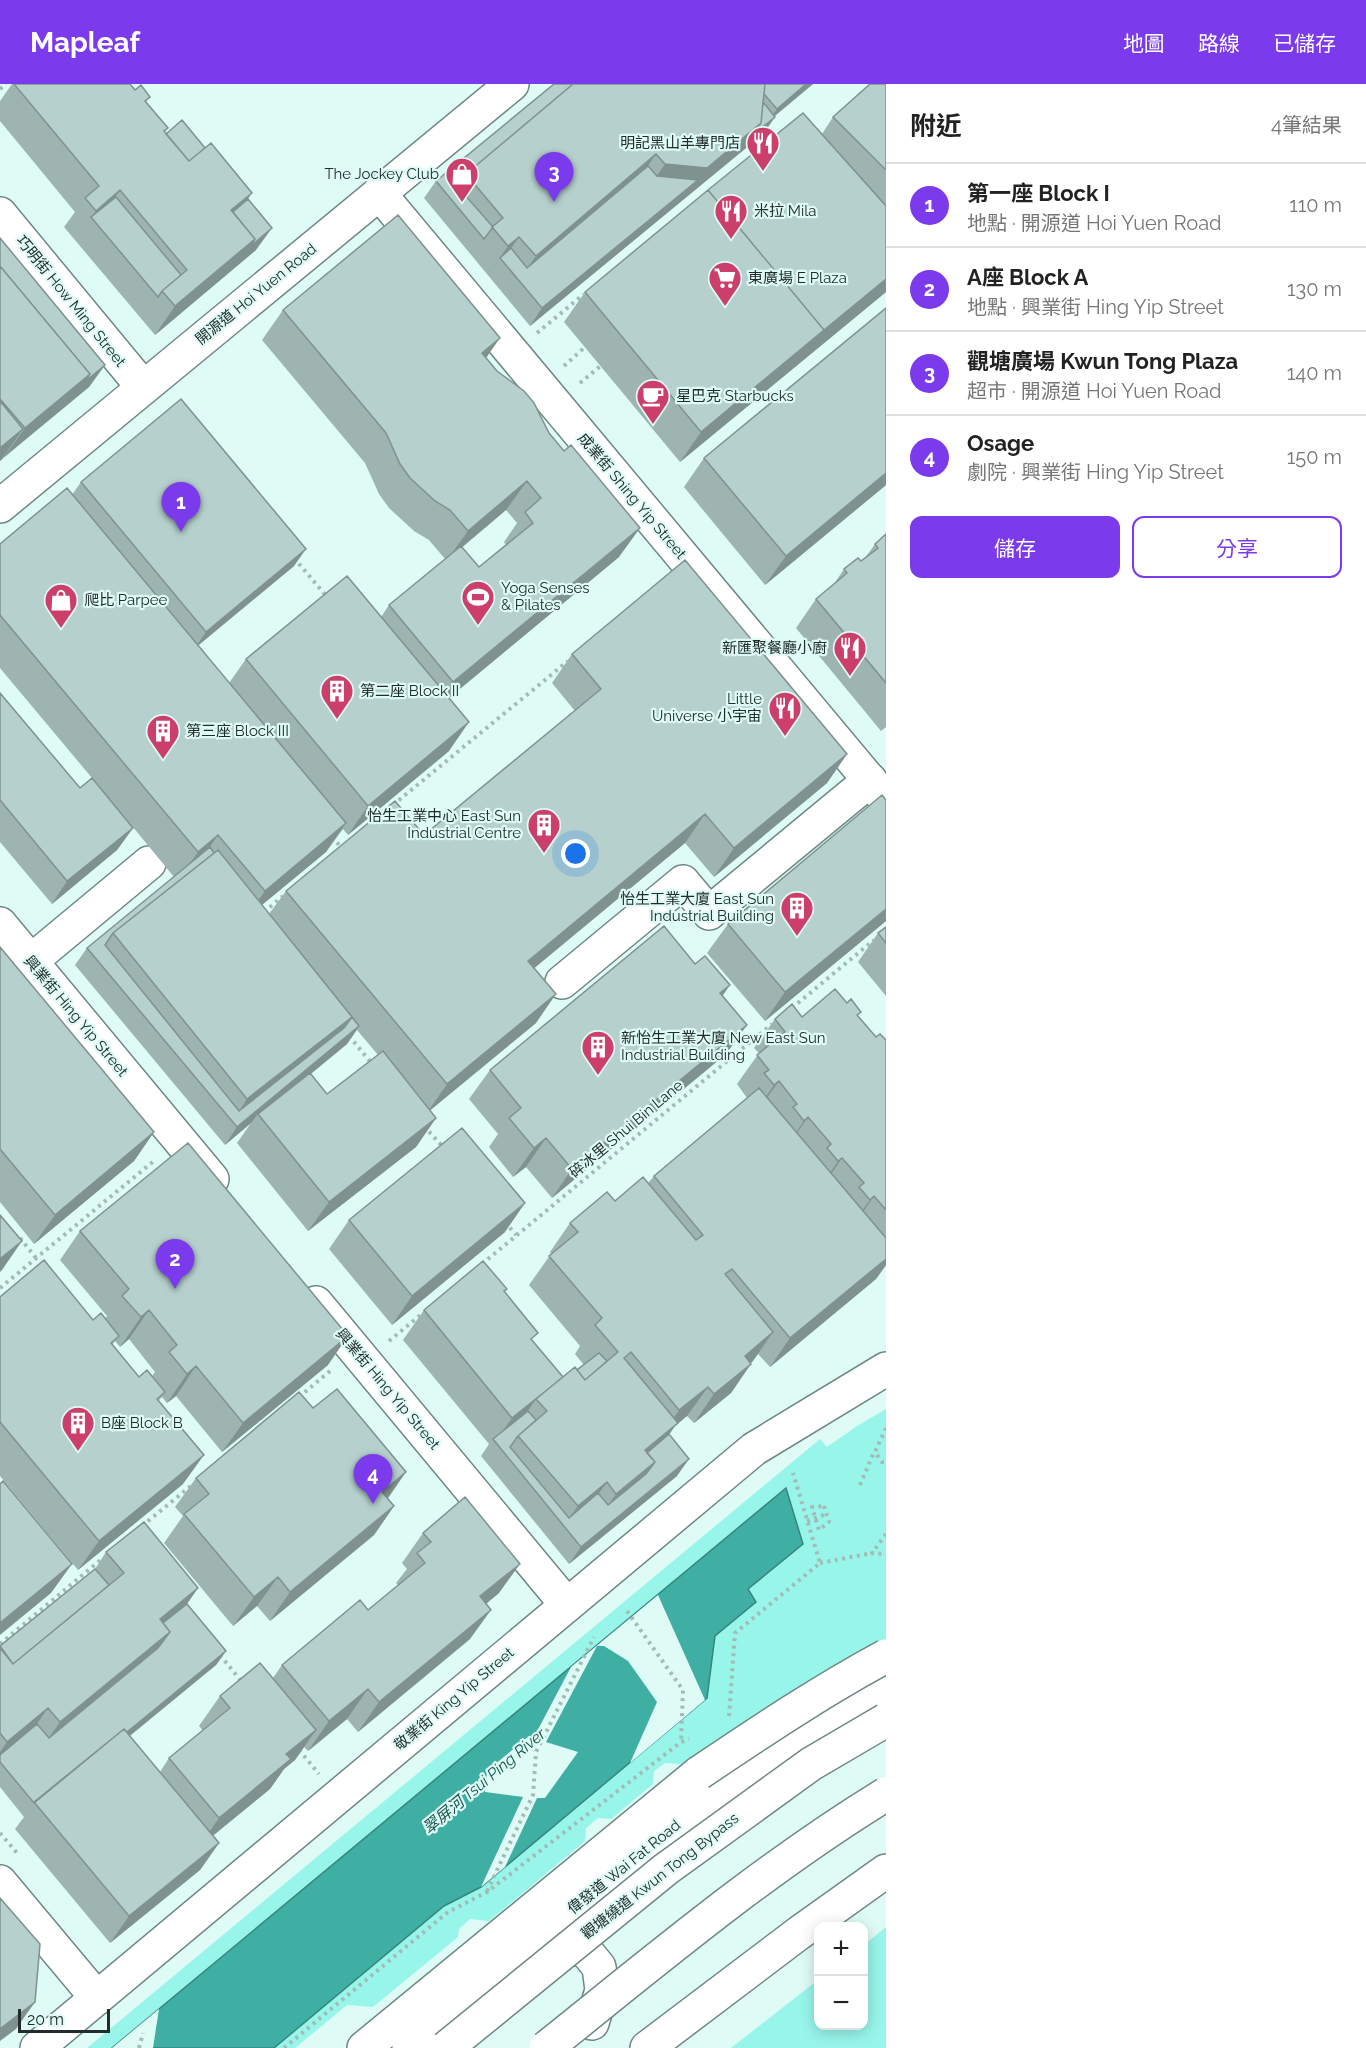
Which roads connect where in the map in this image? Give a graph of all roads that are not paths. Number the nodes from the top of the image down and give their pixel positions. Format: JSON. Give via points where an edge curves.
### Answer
{"nodes":[{"id":1,"x":512,"y":84,"type":"edge"},
{"id":2,"x":379,"y":193,"type":"junction"},
{"id":3,"x":0,"y":214,"type":"edge"},
{"id":4,"x":143,"y":387,"type":"junction"},
{"id":5,"x":0,"y":506,"type":"edge"},
{"id":6,"x":878,"y":790,"type":"edge"},
{"id":7,"x":149,"y":863,"type":"dead end"},
{"id":8,"x":0,"y":924,"type":"edge"},
{"id":9,"x":31,"y":961,"type":"junction"},
{"id":10,"x":562,"y":982,"type":"dead end"},
{"id":11,"x":230,"y":1200,"type":"edge"},
{"id":12,"x":299,"y":1283,"type":"edge"},
{"id":13,"x":886,"y":1369,"type":"edge"},
{"id":14,"x":567,"y":1605,"type":"junction"},
{"id":15,"x":886,"y":1656,"type":"edge"},
{"id":16,"x":886,"y":1689,"type":"edge"},
{"id":17,"x":886,"y":1720,"type":"edge"},
{"id":18,"x":886,"y":1794,"type":"edge"},
{"id":19,"x":886,"y":1802,"type":"edge"},
{"id":20,"x":886,"y":1871,"type":"edge"},
{"id":21,"x":0,"y":1882,"type":"edge"},
{"id":22,"x":525,"y":1949,"type":"junction"},
{"id":23,"x":97,"y":1998,"type":"junction"},
{"id":24,"x":592,"y":2023,"type":"junction"},
{"id":25,"x":37,"y":2048,"type":"edge"},
{"id":26,"x":364,"y":2048,"type":"edge"},
{"id":27,"x":409,"y":2048,"type":"edge"},
{"id":28,"x":446,"y":2048,"type":"edge"},
{"id":29,"x":546,"y":2048,"type":"edge"},
{"id":30,"x":561,"y":2048,"type":"edge"},
{"id":31,"x":647,"y":2048,"type":"edge"}],
"edges":[{"from":1,"to":2,"type":"main road","name":"開源道 Hoi Yuen Road"},
{"from":2,"to":4,"type":"main road","name":"開源道 Hoi Yuen Road"},
{"from":2,"to":6,"type":"main road","name":"成業街 Shing Yip Street"},
{"from":3,"to":4,"type":"main road","name":"巧明街 How Ming Street"},
{"from":4,"to":5,"type":"main road","name":"開源道 Hoi Yuen Road"},
{"from":6,"to":10,"type":"main road","via":[[709,913],[683,882]]},
{"from":7,"to":9,"type":"main road"},
{"from":8,"to":9,"type":"main road","name":"興業街 Hing Yip Street"},
{"from":9,"to":11,"type":"main road","name":"興業街 Hing Yip Street"},
{"from":12,"to":14,"type":"main road","name":"興業街 Hing Yip Street"},
{"from":13,"to":14,"type":"main road","name":"敬業街 King Yip Street","via":[[754,1449]]},
{"from":14,"to":23,"type":"main road","name":"敬業街 King Yip Street"},
{"from":15,"to":26,"type":"main road","bridge":true,"via":[[846,1677],[699,1773]]},
{"from":16,"to":22,"type":"main road","name":"偉發道 Wai Fat Road","via":[[800,1739],[653,1839]]},
{"from":17,"to":28,"type":"main road","name":"觀塘繞道 Kwun Tong Bypass","bridge":true,"via":[[811,1764],[666,1869]]},
{"from":18,"to":29,"type":"main road","bridge":true,"via":[[706,1920]]},
{"from":19,"to":24,"type":"main road","via":[[784,1872]]},
{"from":20,"to":31,"type":"main road"},
{"from":21,"to":23,"type":"main road"},
{"from":22,"to":24,"type":"main road","via":[[555,1944],[586,1951],[599,1967],[602,1990]]},
{"from":22,"to":27,"type":"main road","name":"偉發道 Wai Fat Road"},
{"from":23,"to":25,"type":"main road","name":"敬業街 King Yip Street"},
{"from":24,"to":30,"type":"main road"}]}
